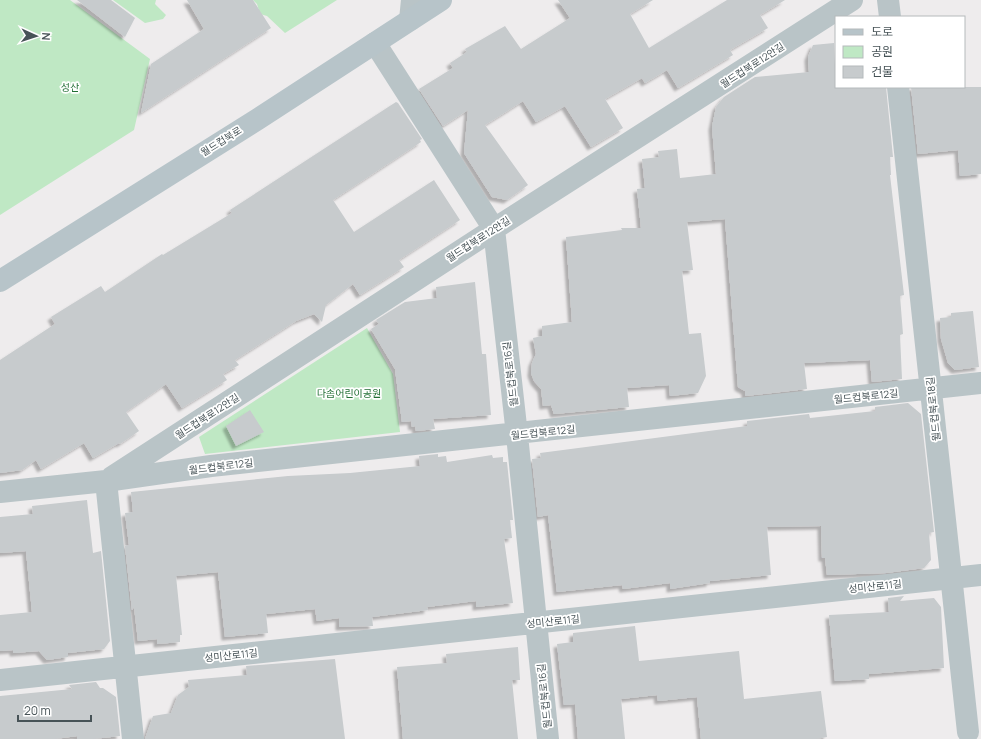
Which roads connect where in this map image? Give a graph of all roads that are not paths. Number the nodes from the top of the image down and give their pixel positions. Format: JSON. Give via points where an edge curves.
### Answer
{"nodes":[{"id":1,"x":441,"y":0,"type":"edge"},
{"id":2,"x":852,"y":0,"type":"edge"},
{"id":3,"x":888,"y":0,"type":"edge"},
{"id":4,"x":411,"y":10,"type":"edge"},
{"id":5,"x":890,"y":16,"type":"edge"},
{"id":6,"x":375,"y":43,"type":"junction"},
{"id":7,"x":898,"y":88,"type":"edge"},
{"id":8,"x":494,"y":229,"type":"junction"},
{"id":9,"x":0,"y":281,"type":"edge"},
{"id":10,"x":981,"y":383,"type":"edge"},
{"id":11,"x":931,"y":389,"type":"junction"},
{"id":12,"x":517,"y":435,"type":"junction"},
{"id":13,"x":106,"y":481,"type":"junction"},
{"id":14,"x":0,"y":492,"type":"edge"},
{"id":15,"x":981,"y":575,"type":"edge"},
{"id":16,"x":952,"y":577,"type":"junction"},
{"id":17,"x":536,"y":623,"type":"junction"},
{"id":18,"x":125,"y":666,"type":"junction"},
{"id":19,"x":0,"y":680,"type":"edge"},
{"id":20,"x":968,"y":734,"type":"edge"},
{"id":21,"x":133,"y":739,"type":"edge"},
{"id":22,"x":548,"y":739,"type":"edge"}],
"edges":[{"from":1,"to":4,"type":"main road","name":"월드컵북로"},
{"from":2,"to":8,"type":"street","name":"월드컵북로12안길"},
{"from":3,"to":5,"type":"street"},
{"from":4,"to":6,"type":"main road","name":"월드컵북로"},
{"from":6,"to":8,"type":"street","name":"월드컵북로16길"},
{"from":6,"to":9,"type":"main road","name":"월드컵북로"},
{"from":7,"to":11,"type":"street","name":"월드컵북로18길"},
{"from":8,"to":12,"type":"street","name":"월드컵북로16길"},
{"from":8,"to":13,"type":"street","name":"월드컵북로12안길"},
{"from":10,"to":11,"type":"street","name":"월드컵북로12길"},
{"from":11,"to":12,"type":"street","name":"월드컵북로12길"},
{"from":11,"to":16,"type":"street","name":"월드컵북로18길"},
{"from":12,"to":13,"type":"street","name":"월드컵북로12길","via":[[211,466]]},
{"from":12,"to":17,"type":"street","name":"월드컵북로16길"},
{"from":13,"to":14,"type":"street","name":"월드컵북로12길"},
{"from":13,"to":18,"type":"street"},
{"from":15,"to":16,"type":"street","name":"성미산로11길"},
{"from":16,"to":17,"type":"street","name":"성미산로11길"},
{"from":16,"to":20,"type":"street","name":"월드컵북로18길"},
{"from":17,"to":18,"type":"street","name":"성미산로11길"},
{"from":17,"to":22,"type":"street","name":"월드컵북로16길"},
{"from":18,"to":19,"type":"street","name":"성미산로11길"},
{"from":18,"to":21,"type":"street"}]}
